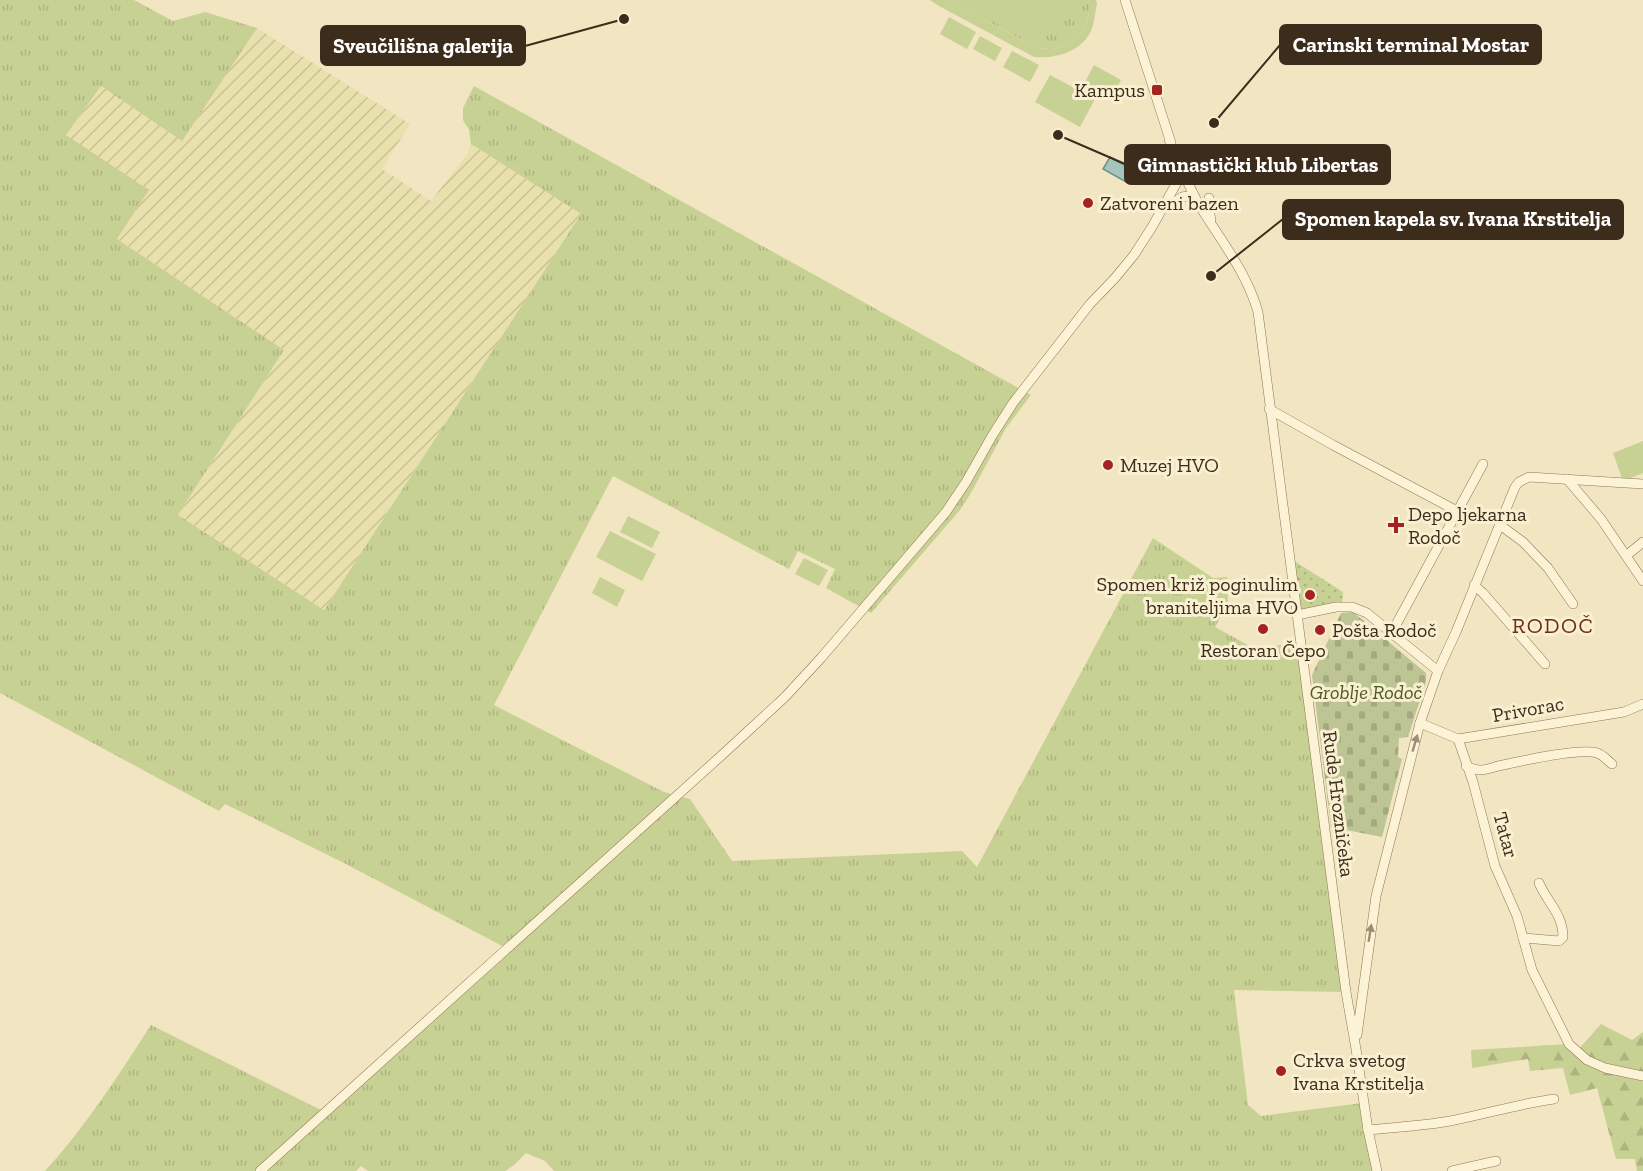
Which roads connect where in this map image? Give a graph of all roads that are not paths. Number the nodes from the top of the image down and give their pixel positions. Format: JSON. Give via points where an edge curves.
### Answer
{"nodes":[{"id":1,"x":1125,"y":0,"type":"edge"},
{"id":2,"x":1169,"y":139,"type":"junction"},
{"id":3,"x":1191,"y":190,"type":"junction"},
{"id":4,"x":1173,"y":192,"type":"junction"},
{"id":5,"x":1209,"y":198,"type":"dead end"},
{"id":6,"x":1161,"y":211,"type":"junction"},
{"id":7,"x":1215,"y":231,"type":"junction"},
{"id":8,"x":1269,"y":409,"type":"junction"},
{"id":9,"x":1483,"y":464,"type":"dead end"},
{"id":10,"x":1567,"y":479,"type":"junction"},
{"id":11,"x":1643,"y":484,"type":"edge"},
{"id":12,"x":1457,"y":511,"type":"junction"},
{"id":13,"x":1500,"y":525,"type":"junction"},
{"id":14,"x":1643,"y":542,"type":"edge"},
{"id":15,"x":1627,"y":555,"type":"junction"},
{"id":16,"x":1643,"y":581,"type":"edge"},
{"id":17,"x":1474,"y":585,"type":"junction"},
{"id":18,"x":1573,"y":604,"type":"dead end"},
{"id":19,"x":1297,"y":615,"type":"junction"},
{"id":20,"x":1391,"y":634,"type":"junction"},
{"id":21,"x":1545,"y":664,"type":"dead end"},
{"id":22,"x":1438,"y":671,"type":"junction"},
{"id":23,"x":1643,"y":704,"type":"edge"},
{"id":24,"x":1420,"y":723,"type":"junction"},
{"id":25,"x":1458,"y":739,"type":"junction"},
{"id":26,"x":1612,"y":764,"type":"dead end"},
{"id":27,"x":1466,"y":766,"type":"junction"},
{"id":28,"x":1539,"y":883,"type":"dead end"},
{"id":29,"x":1523,"y":938,"type":"junction"},
{"id":30,"x":1355,"y":1045,"type":"junction"},
{"id":31,"x":1643,"y":1076,"type":"edge"},
{"id":32,"x":1554,"y":1099,"type":"dead end"},
{"id":33,"x":1368,"y":1130,"type":"junction"},
{"id":34,"x":1496,"y":1161,"type":"dead end"},
{"id":35,"x":260,"y":1171,"type":"edge"},
{"id":36,"x":1377,"y":1171,"type":"edge"},
{"id":37,"x":1452,"y":1171,"type":"edge"}],
"edges":[{"from":1,"to":2,"type":"street"},
{"from":2,"to":3,"type":"street","name":"Rude Hrozničeka"},
{"from":2,"to":4,"type":"street","via":[[1177,171]]},
{"from":3,"to":4,"type":"street","via":[[1182,186]]},
{"from":3,"to":6,"type":"street"},
{"from":3,"to":7,"type":"street","name":"Rude Hrozničeka"},
{"from":4,"to":6,"type":"street"},
{"from":5,"to":7,"type":"street"},
{"from":6,"to":35,"type":"street","via":[[1134,255],[1090,303],[1013,403],[946,512],[792,689]]},
{"from":7,"to":8,"type":"street","name":"Rude Hrozničeka","via":[[1233,257],[1258,312]]},
{"from":8,"to":12,"type":"street"},
{"from":8,"to":19,"type":"street","name":"Rude Hrozničeka"},
{"from":9,"to":12,"type":"street"},
{"from":10,"to":11,"type":"street"},
{"from":10,"to":13,"type":"street","via":[[1524,478],[1515,487]]},
{"from":10,"to":15,"type":"street"},
{"from":12,"to":20,"type":"street"},
{"from":13,"to":17,"type":"street"},
{"from":13,"to":18,"type":"street","via":[[1548,568]]},
{"from":14,"to":15,"type":"street"},
{"from":15,"to":16,"type":"street"},
{"from":17,"to":21,"type":"street"},
{"from":17,"to":22,"type":"street"},
{"from":19,"to":20,"type":"street","via":[[1352,607],[1367,613]]},
{"from":19,"to":30,"type":"street","name":"Rude Hrozničeka"},
{"from":20,"to":22,"type":"street"},
{"from":22,"to":24,"type":"street"},
{"from":23,"to":25,"type":"street","name":"Privorac","via":[[1624,712]]},
{"from":24,"to":25,"type":"street"},
{"from":30,"to":24,"type":"street","one_way":true,"via":[[1376,896]]},
{"from":25,"to":27,"type":"street","name":"Tatar"},
{"from":26,"to":27,"type":"street","via":[[1598,753],[1588,753],[1482,771]]},
{"from":27,"to":29,"type":"street","name":"Tatar","via":[[1495,866]]},
{"from":28,"to":29,"type":"street","via":[[1556,908],[1563,937],[1554,942]]},
{"from":29,"to":31,"type":"street","name":"Tatar","via":[[1532,970],[1569,1044],[1587,1060],[1605,1068]]},
{"from":30,"to":33,"type":"street","name":"Rude Hrozničeka"},
{"from":32,"to":33,"type":"street","via":[[1422,1125]]},
{"from":33,"to":36,"type":"street","name":"Rude Hrozničeka"},
{"from":34,"to":37,"type":"street"}]}
